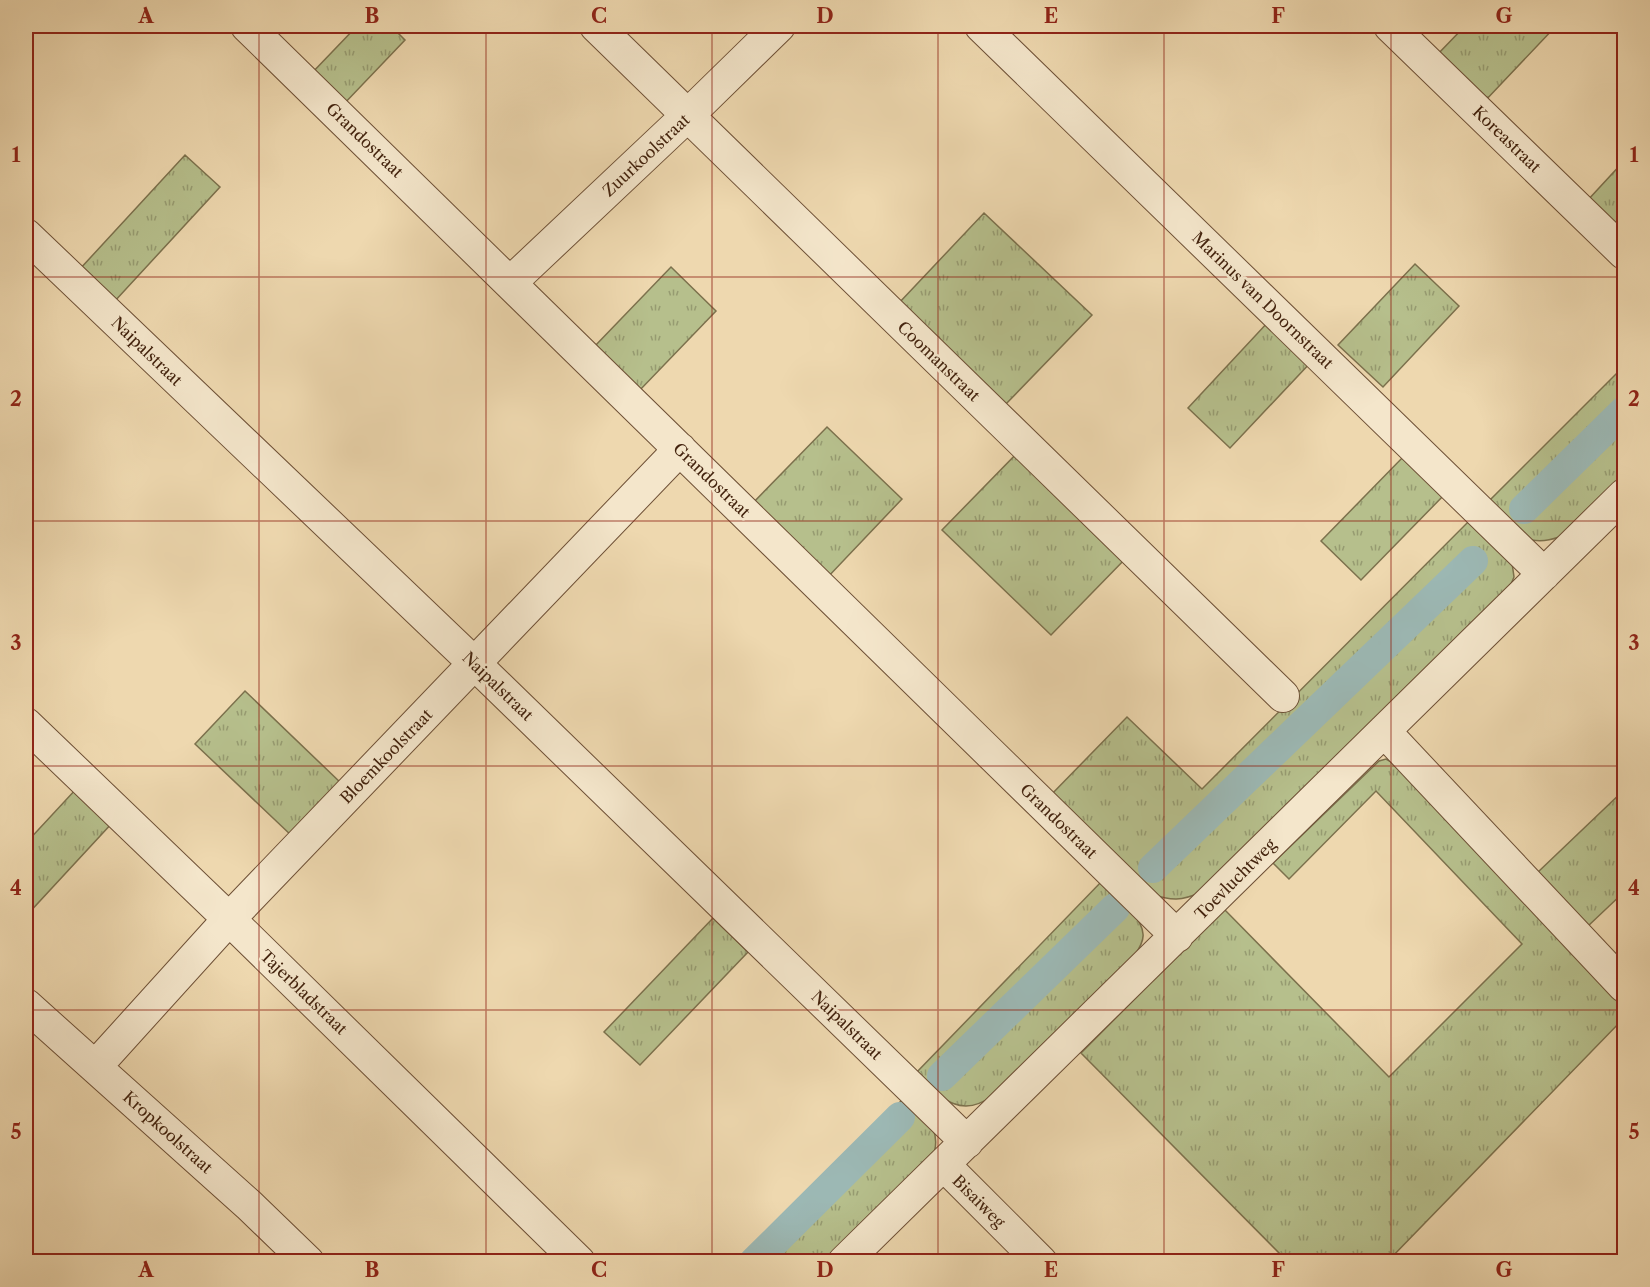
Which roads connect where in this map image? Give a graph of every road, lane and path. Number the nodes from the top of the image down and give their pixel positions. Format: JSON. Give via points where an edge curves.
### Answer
{"nodes":[{"id":1,"x":248,"y":26,"type":"edge"},
{"id":2,"x":596,"y":26,"type":"edge"},
{"id":3,"x":779,"y":26,"type":"edge"},
{"id":4,"x":981,"y":26,"type":"edge"},
{"id":5,"x":1390,"y":26,"type":"edge"},
{"id":6,"x":688,"y":115,"type":"junction"},
{"id":7,"x":26,"y":235,"type":"edge"},
{"id":8,"x":1624,"y":253,"type":"edge"},
{"id":9,"x":511,"y":282,"type":"junction"},
{"id":10,"x":680,"y":449,"type":"junction"},
{"id":11,"x":1624,"y":495,"type":"edge"},
{"id":12,"x":1544,"y":574,"type":"junction"},
{"id":13,"x":475,"y":664,"type":"junction"},
{"id":14,"x":1283,"y":696,"type":"dead end"},
{"id":15,"x":26,"y":724,"type":"edge"},
{"id":16,"x":1384,"y":731,"type":"junction"},
{"id":17,"x":229,"y":919,"type":"junction"},
{"id":18,"x":1177,"y":936,"type":"junction"},
{"id":19,"x":1624,"y":986,"type":"edge"},
{"id":20,"x":26,"y":1005,"type":"edge"},
{"id":21,"x":95,"y":1067,"type":"junction"},
{"id":22,"x":967,"y":1142,"type":"junction"},
{"id":23,"x":944,"y":1165,"type":"junction"},
{"id":24,"x":308,"y":1262,"type":"edge"},
{"id":25,"x":579,"y":1262,"type":"edge"},
{"id":26,"x":844,"y":1262,"type":"edge"},
{"id":27,"x":1041,"y":1262,"type":"edge"}],
"edges":[{"from":1,"to":9,"type":"street","name":"Grandostraat"},
{"from":2,"to":6,"type":"street","name":"Coomanstraat"},
{"from":3,"to":6,"type":"street","name":"Zuurkoolstraat"},
{"from":4,"to":12,"type":"street","name":"Marinus van Doornstraat"},
{"from":5,"to":8,"type":"street","name":"Koreastraat"},
{"from":6,"to":9,"type":"street","name":"Zuurkoolstraat"},
{"from":6,"to":14,"type":"street","name":"Coomanstraat"},
{"from":7,"to":13,"type":"street","name":"Naipalstraat"},
{"from":9,"to":10,"type":"street","name":"Grandostraat"},
{"from":10,"to":13,"type":"street","name":"Bloemkoolstraat"},
{"from":10,"to":18,"type":"street","name":"Grandostraat"},
{"from":11,"to":12,"type":"street","name":"Toevluchtweg"},
{"from":12,"to":16,"type":"street","name":"Toevluchtweg"},
{"from":13,"to":17,"type":"street","name":"Bloemkoolstraat"},
{"from":13,"to":22,"type":"street","name":"Naipalstraat"},
{"from":15,"to":17,"type":"street","name":"Tajerbladstraat"},
{"from":16,"to":18,"type":"street","name":"Toevluchtweg"},
{"from":16,"to":19,"type":"street"},
{"from":17,"to":21,"type":"street","name":"Bloemkoolstraat"},
{"from":17,"to":25,"type":"street","name":"Tajerbladstraat"},
{"from":18,"to":22,"type":"street","name":"Toevluchtweg"},
{"from":20,"to":21,"type":"street","name":"Kropkoolstraat"},
{"from":21,"to":24,"type":"street","name":"Kropkoolstraat"},
{"from":22,"to":23,"type":"street","name":"Toevluchtweg"},
{"from":23,"to":26,"type":"street","name":"Toevluchtweg"},
{"from":23,"to":27,"type":"street","name":"Bisaiweg"}]}
